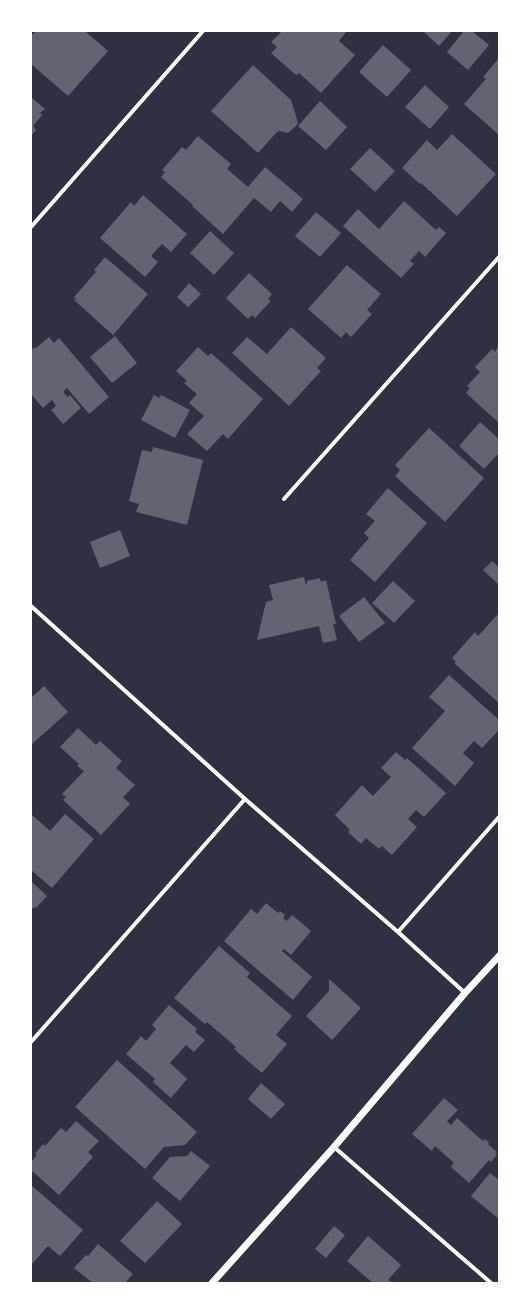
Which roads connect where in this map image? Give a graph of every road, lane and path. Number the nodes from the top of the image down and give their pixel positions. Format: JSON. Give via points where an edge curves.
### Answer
{"nodes":[{"id":1,"x":203,"y":31,"type":"edge"},
{"id":2,"x":31,"y":227,"type":"edge"},
{"id":3,"x":499,"y":257,"type":"edge"},
{"id":4,"x":284,"y":499,"type":"dead end"},
{"id":5,"x":31,"y":606,"type":"edge"},
{"id":6,"x":245,"y":799,"type":"junction"},
{"id":7,"x":499,"y":818,"type":"edge"},
{"id":8,"x":398,"y":932,"type":"junction"},
{"id":9,"x":499,"y":956,"type":"edge"},
{"id":10,"x":465,"y":993,"type":"junction"},
{"id":11,"x":31,"y":1042,"type":"edge"},
{"id":12,"x":334,"y":1147,"type":"junction"},
{"id":13,"x":212,"y":1283,"type":"edge"},
{"id":14,"x":490,"y":1283,"type":"edge"}],
"edges":[{"from":1,"to":2,"type":"street"},
{"from":3,"to":4,"type":"street"},
{"from":5,"to":6,"type":"street"},
{"from":6,"to":8,"type":"street"},
{"from":6,"to":11,"type":"street"},
{"from":7,"to":8,"type":"street"},
{"from":8,"to":10,"type":"street"},
{"from":9,"to":10,"type":"street"},
{"from":10,"to":12,"type":"street"},
{"from":12,"to":13,"type":"street"},
{"from":12,"to":14,"type":"street"}]}
